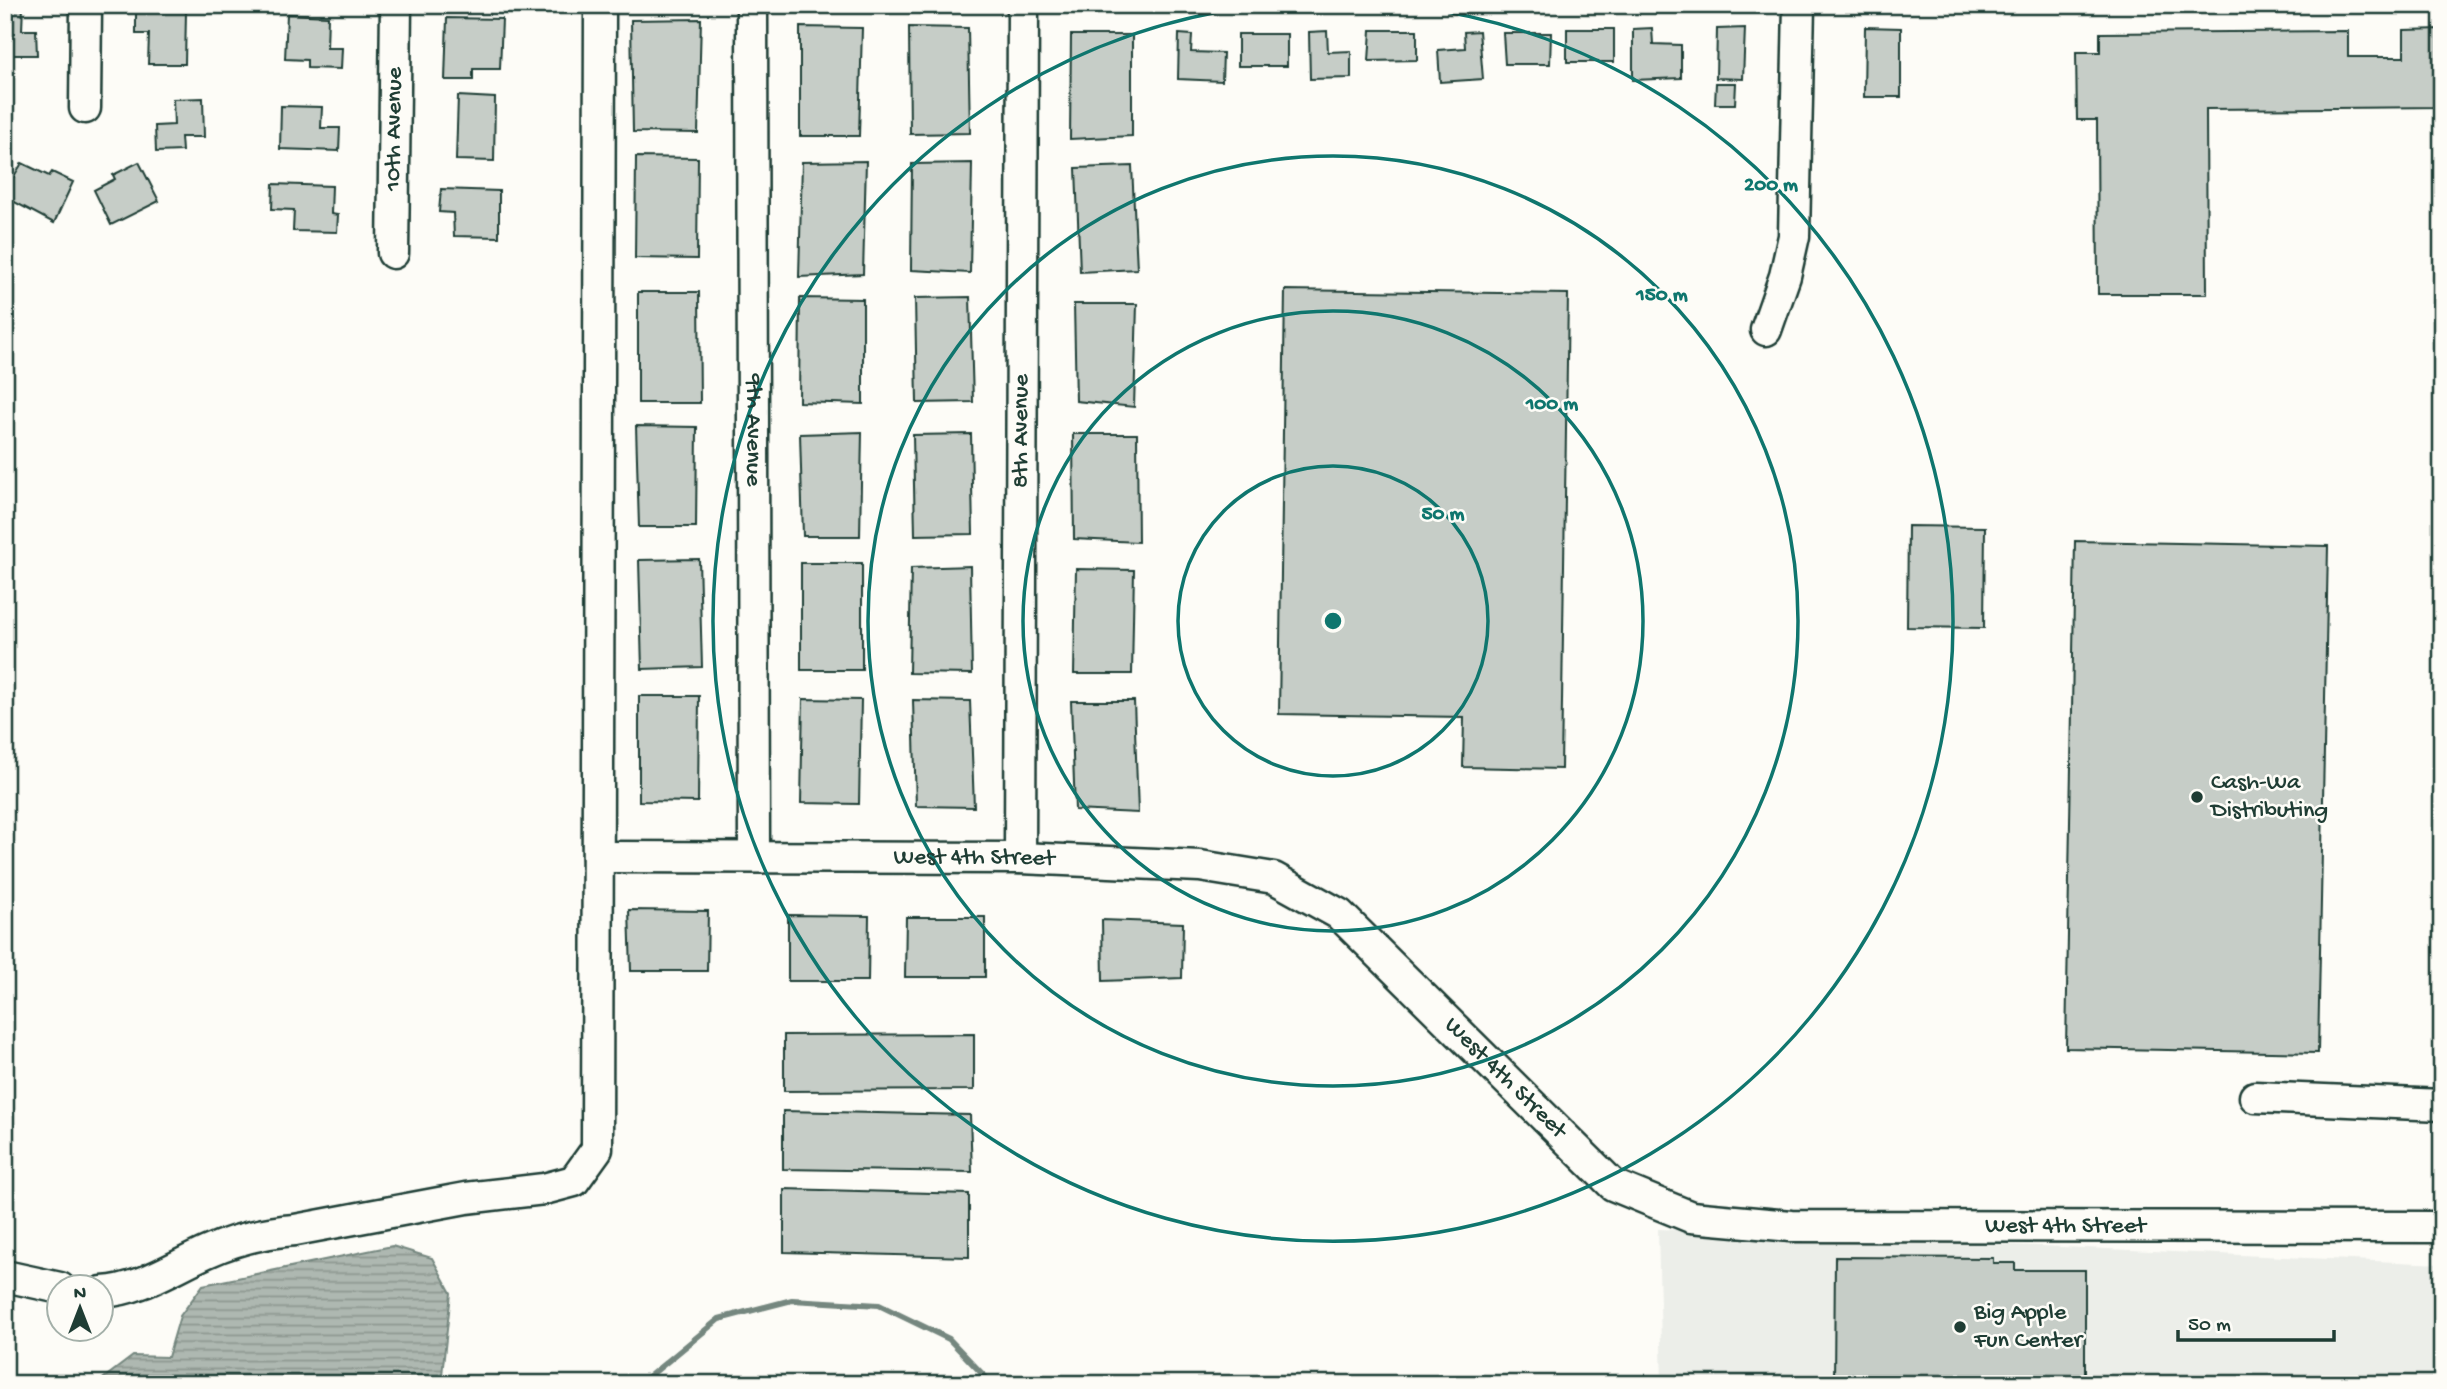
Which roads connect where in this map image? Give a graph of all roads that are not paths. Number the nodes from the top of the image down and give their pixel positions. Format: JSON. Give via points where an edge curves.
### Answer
{"nodes":[{"id":1,"x":86,"y":5,"type":"edge"},
{"id":2,"x":396,"y":5,"type":"edge"},
{"id":3,"x":600,"y":5,"type":"edge"},
{"id":4,"x":752,"y":5,"type":"edge"},
{"id":5,"x":1023,"y":5,"type":"edge"},
{"id":6,"x":1799,"y":5,"type":"edge"},
{"id":7,"x":85,"y":107,"type":"dead end"},
{"id":8,"x":393,"y":253,"type":"dead end"},
{"id":9,"x":1766,"y":330,"type":"dead end"},
{"id":10,"x":754,"y":856,"type":"junction"},
{"id":11,"x":598,"y":857,"type":"junction"},
{"id":12,"x":1020,"y":858,"type":"junction"},
{"id":13,"x":2255,"y":1097,"type":"dead end"},
{"id":14,"x":2442,"y":1105,"type":"edge"},
{"id":15,"x":2442,"y":1227,"type":"edge"},
{"id":16,"x":5,"y":1276,"type":"edge"},
{"id":17,"x":46,"y":1285,"type":"edge"},
{"id":18,"x":116,"y":1288,"type":"edge"}],
"edges":[{"from":1,"to":7,"type":"street"},
{"from":2,"to":8,"type":"street","name":"10th Avenue"},
{"from":3,"to":11,"type":"street"},
{"from":4,"to":10,"type":"street","name":"9th Avenue"},
{"from":5,"to":12,"type":"street","name":"8th Avenue"},
{"from":6,"to":9,"type":"street","via":[[1794,236]]},
{"from":10,"to":11,"type":"street","name":"West 4th Street"},
{"from":10,"to":12,"type":"street","name":"West 4th Street"},
{"from":11,"to":18,"type":"street","via":[[597,1149],[574,1181],[272,1231],[209,1251],[158,1277]]},
{"from":12,"to":15,"type":"street","name":"West 4th Street","via":[[1200,866],[1275,877],[1339,914],[1613,1185],[1691,1217],[1791,1226]]},
{"from":13,"to":14,"type":"street"},
{"from":16,"to":17,"type":"street"}]}
